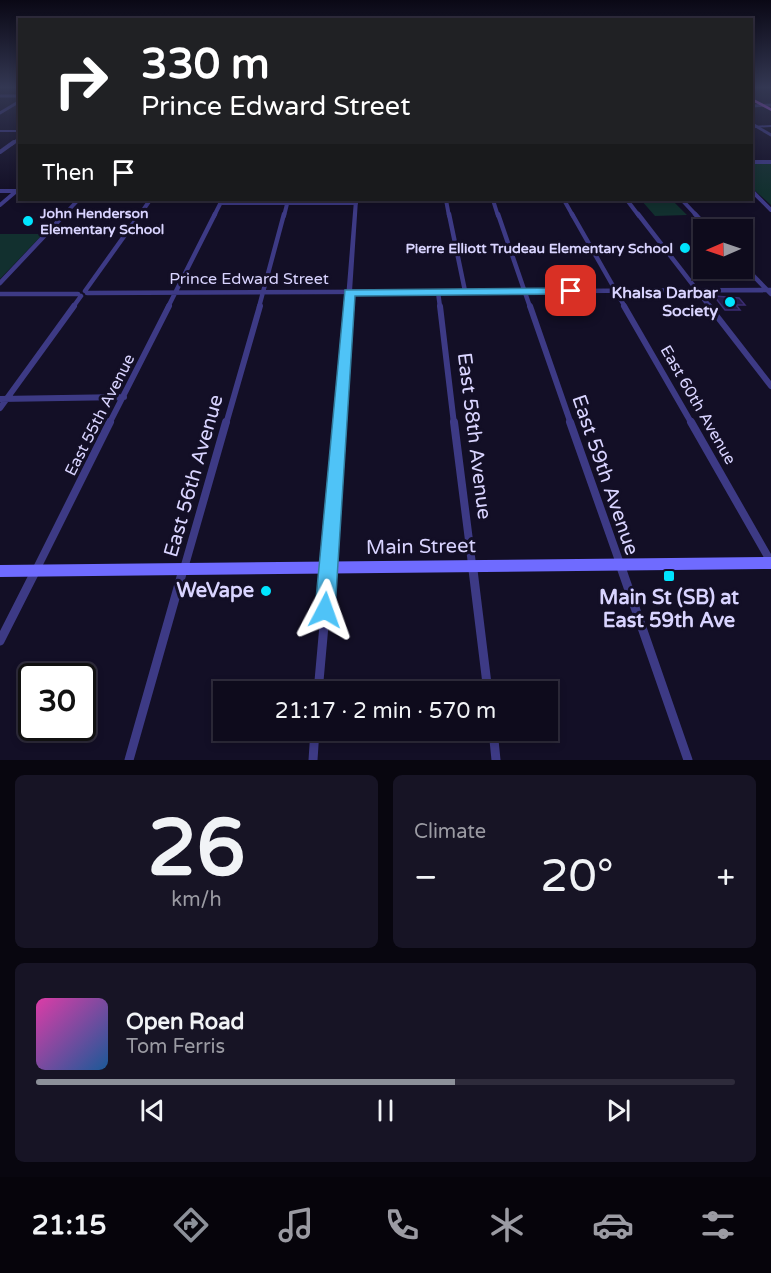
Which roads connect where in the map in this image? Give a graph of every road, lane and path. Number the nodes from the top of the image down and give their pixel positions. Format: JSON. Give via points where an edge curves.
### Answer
{"nodes":[{"id":1,"x":771,"y":125,"type":"edge"},
{"id":2,"x":754,"y":126,"type":"edge"},
{"id":3,"x":0,"y":131,"type":"edge"},
{"id":4,"x":18,"y":131,"type":"edge"},
{"id":5,"x":771,"y":135,"type":"edge"},
{"id":6,"x":18,"y":140,"type":"edge"},
{"id":7,"x":0,"y":153,"type":"edge"},
{"id":8,"x":753,"y":160,"type":"edge"},
{"id":9,"x":771,"y":162,"type":"edge"},
{"id":10,"x":18,"y":190,"type":"edge"},
{"id":11,"x":0,"y":191,"type":"edge"},
{"id":12,"x":753,"y":192,"type":"edge"},
{"id":13,"x":77,"y":201,"type":"edge"},
{"id":14,"x":149,"y":201,"type":"edge"},
{"id":15,"x":222,"y":201,"type":"edge"},
{"id":16,"x":287,"y":201,"type":"edge"},
{"id":17,"x":356,"y":201,"type":"edge"},
{"id":18,"x":446,"y":201,"type":"edge"},
{"id":19,"x":493,"y":201,"type":"edge"},
{"id":20,"x":565,"y":201,"type":"edge"},
{"id":21,"x":628,"y":201,"type":"edge"},
{"id":22,"x":683,"y":201,"type":"edge"},
{"id":23,"x":0,"y":205,"type":"edge"},
{"id":24,"x":770,"y":208,"type":"edge"},
{"id":25,"x":700,"y":219,"type":"edge"},
{"id":26,"x":753,"y":275,"type":"edge"},
{"id":27,"x":0,"y":283,"type":"edge"},
{"id":28,"x":616,"y":290,"type":"junction"},
{"id":29,"x":697,"y":290,"type":"junction"},
{"id":30,"x":465,"y":291,"type":"junction"},
{"id":31,"x":770,"y":291,"type":"edge"},
{"id":32,"x":177,"y":292,"type":"junction"},
{"id":33,"x":263,"y":292,"type":"junction"},
{"id":34,"x":349,"y":292,"type":"junction"},
{"id":35,"x":438,"y":292,"type":"junction"},
{"id":36,"x":524,"y":292,"type":"junction"},
{"id":37,"x":0,"y":294,"type":"edge"},
{"id":38,"x":83,"y":294,"type":"junction"},
{"id":39,"x":771,"y":386,"type":"edge"},
{"id":40,"x":124,"y":397,"type":"junction"},
{"id":41,"x":3,"y":399,"type":"edge"},
{"id":42,"x":0,"y":408,"type":"edge"},
{"id":43,"x":771,"y":562,"type":"edge"},
{"id":44,"x":619,"y":565,"type":"junction"},
{"id":45,"x":472,"y":566,"type":"junction"},
{"id":46,"x":329,"y":567,"type":"junction"},
{"id":47,"x":184,"y":568,"type":"junction"},
{"id":48,"x":37,"y":570,"type":"junction"},
{"id":49,"x":0,"y":571,"type":"edge"},
{"id":50,"x":0,"y":641,"type":"edge"},
{"id":51,"x":319,"y":681,"type":"edge"},
{"id":52,"x":487,"y":681,"type":"edge"},
{"id":53,"x":314,"y":741,"type":"edge"},
{"id":54,"x":494,"y":741,"type":"edge"},
{"id":55,"x":129,"y":760,"type":"edge"},
{"id":56,"x":313,"y":760,"type":"edge"},
{"id":57,"x":496,"y":760,"type":"edge"},
{"id":58,"x":688,"y":760,"type":"edge"}],
"edges":[{"from":1,"to":2,"type":"street"},
{"from":2,"to":5,"type":"street"},
{"from":3,"to":4,"type":"street"},
{"from":6,"to":7,"type":"street"},
{"from":8,"to":9,"type":"street"},
{"from":10,"to":11,"type":"street"},
{"from":10,"to":23,"type":"street"},
{"from":12,"to":24,"type":"street"},
{"from":13,"to":27,"type":"street"},
{"from":14,"to":38,"type":"street"},
{"from":15,"to":16,"type":"street"},
{"from":15,"to":32,"type":"street","name":"East 55th Avenue"},
{"from":16,"to":17,"type":"street"},
{"from":16,"to":33,"type":"street","name":"East 56th Avenue"},
{"from":17,"to":34,"type":"street"},
{"from":18,"to":30,"type":"street"},
{"from":19,"to":36,"type":"street","name":"East 59th Avenue"},
{"from":20,"to":28,"type":"street","name":"East 60th Avenue"},
{"from":21,"to":29,"type":"street"},
{"from":22,"to":25,"type":"street"},
{"from":26,"to":31,"type":"street"},
{"from":28,"to":29,"type":"street","name":"Prince Edward Street"},
{"from":28,"to":36,"type":"street","name":"Prince Edward Street"},
{"from":28,"to":43,"type":"street","name":"East 60th Avenue"},
{"from":29,"to":31,"type":"street","name":"Prince Edward Street"},
{"from":29,"to":39,"type":"street"},
{"from":30,"to":35,"type":"street","name":"Prince Edward Street"},
{"from":30,"to":36,"type":"street","name":"Prince Edward Street"},
{"from":32,"to":33,"type":"street","name":"Prince Edward Street"},
{"from":32,"to":38,"type":"street","name":"Prince Edward Street"},
{"from":32,"to":40,"type":"street","name":"East 55th Avenue"},
{"from":33,"to":34,"type":"street","name":"Prince Edward Street"},
{"from":33,"to":47,"type":"street","name":"East 56th Avenue"},
{"from":34,"to":35,"type":"street","name":"Prince Edward Street"},
{"from":34,"to":46,"type":"street"},
{"from":35,"to":45,"type":"street","name":"East 58th Avenue"},
{"from":36,"to":44,"type":"street","name":"East 59th Avenue"},
{"from":37,"to":38,"type":"street","name":"Prince Edward Street"},
{"from":38,"to":41,"type":"street"},
{"from":40,"to":41,"type":"street"},
{"from":40,"to":48,"type":"street","name":"East 55th Avenue"},
{"from":41,"to":42,"type":"street"},
{"from":43,"to":44,"type":"main road","name":"Main Street"},
{"from":44,"to":45,"type":"main road","name":"Main Street"},
{"from":44,"to":58,"type":"street","name":"East 59th Avenue"},
{"from":45,"to":46,"type":"main road","name":"Main Street"},
{"from":45,"to":52,"type":"street","name":"East 58th Avenue"},
{"from":46,"to":47,"type":"main road","name":"Main Street"},
{"from":46,"to":51,"type":"street"},
{"from":47,"to":48,"type":"main road","name":"Main Street"},
{"from":47,"to":55,"type":"street","name":"East 56th Avenue"},
{"from":48,"to":49,"type":"main road","name":"Main Street"},
{"from":48,"to":50,"type":"street","name":"East 55th Avenue"},
{"from":53,"to":56,"type":"street"},
{"from":54,"to":57,"type":"street"}]}
